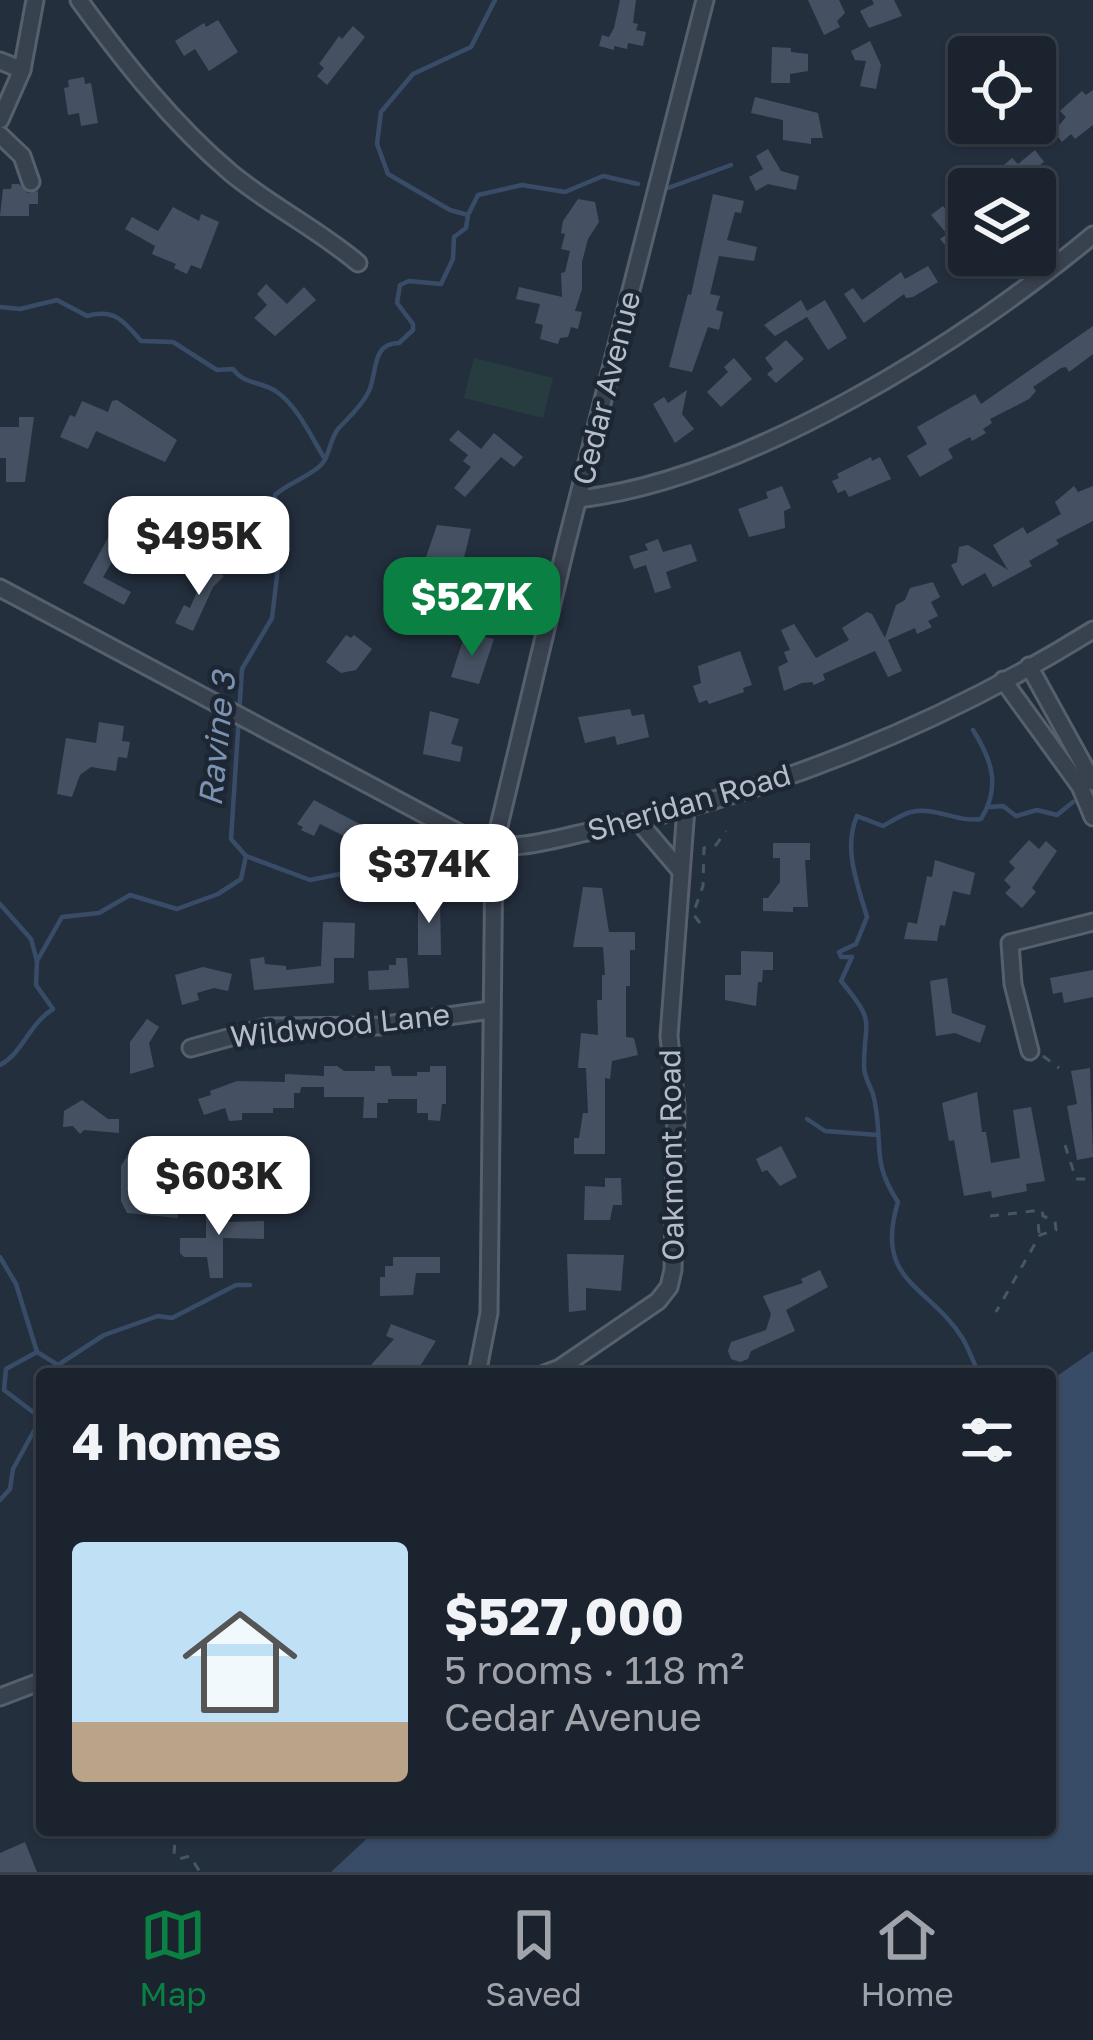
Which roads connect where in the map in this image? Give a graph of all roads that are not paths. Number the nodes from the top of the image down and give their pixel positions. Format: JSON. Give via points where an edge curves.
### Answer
{"nodes":[{"id":1,"x":35,"y":0,"type":"edge"},
{"id":2,"x":79,"y":0,"type":"edge"},
{"id":3,"x":705,"y":0,"type":"edge"},
{"id":4,"x":0,"y":61,"type":"edge"},
{"id":5,"x":22,"y":70,"type":"junction"},
{"id":6,"x":0,"y":120,"type":"edge"},
{"id":7,"x":0,"y":135,"type":"edge"},
{"id":8,"x":31,"y":182,"type":"dead end"},
{"id":9,"x":1093,"y":235,"type":"edge"},
{"id":10,"x":358,"y":263,"type":"dead end"},
{"id":11,"x":580,"y":499,"type":"junction"},
{"id":12,"x":0,"y":588,"type":"edge"},
{"id":13,"x":1093,"y":629,"type":"edge"},
{"id":14,"x":1029,"y":666,"type":"junction"},
{"id":15,"x":1003,"y":680,"type":"junction"},
{"id":16,"x":1093,"y":782,"type":"edge"},
{"id":17,"x":686,"y":808,"type":"junction"},
{"id":18,"x":1093,"y":817,"type":"edge"},
{"id":19,"x":638,"y":821,"type":"junction"},
{"id":20,"x":494,"y":847,"type":"junction"},
{"id":21,"x":679,"y":868,"type":"junction"},
{"id":22,"x":1093,"y":922,"type":"edge"},
{"id":23,"x":490,"y":1010,"type":"junction"},
{"id":24,"x":191,"y":1048,"type":"dead end"},
{"id":25,"x":1030,"y":1051,"type":"road end"},
{"id":26,"x":478,"y":1368,"type":"edge"},
{"id":27,"x":560,"y":1368,"type":"edge"},
{"id":28,"x":36,"y":1683,"type":"edge"},
{"id":29,"x":0,"y":1697,"type":"edge"}],
"edges":[{"from":1,"to":5,"type":"street"},
{"from":2,"to":10,"type":"street","via":[[197,141]]},
{"from":3,"to":11,"type":"street","name":"Cedar Avenue"},
{"from":4,"to":5,"type":"street"},
{"from":5,"to":6,"type":"street"},
{"from":7,"to":8,"type":"street","via":[[22,156]]},
{"from":9,"to":11,"type":"street","via":[[991,314],[790,429],[667,479]]},
{"from":11,"to":20,"type":"street","name":"Cedar Avenue"},
{"from":12,"to":20,"type":"street"},
{"from":13,"to":14,"type":"street","name":"Sheridan Road"},
{"from":14,"to":15,"type":"street","name":"Sheridan Road"},
{"from":14,"to":16,"type":"street"},
{"from":15,"to":17,"type":"street","name":"Sheridan Road","via":[[885,738]]},
{"from":15,"to":18,"type":"street","via":[[1080,786]]},
{"from":17,"to":19,"type":"street","name":"Sheridan Road"},
{"from":17,"to":21,"type":"street","name":"Oakmont Road"},
{"from":19,"to":20,"type":"street","name":"Sheridan Road"},
{"from":19,"to":21,"type":"street"},
{"from":20,"to":23,"type":"street"},
{"from":21,"to":27,"type":"street","name":"Oakmont Road","via":[[669,1287]]},
{"from":22,"to":25,"type":"street","via":[[1010,943]]},
{"from":23,"to":24,"type":"street","name":"Wildwood Lane","via":[[379,1026],[267,1028]]},
{"from":23,"to":26,"type":"street","via":[[489,1312]]},
{"from":28,"to":29,"type":"street"}]}
